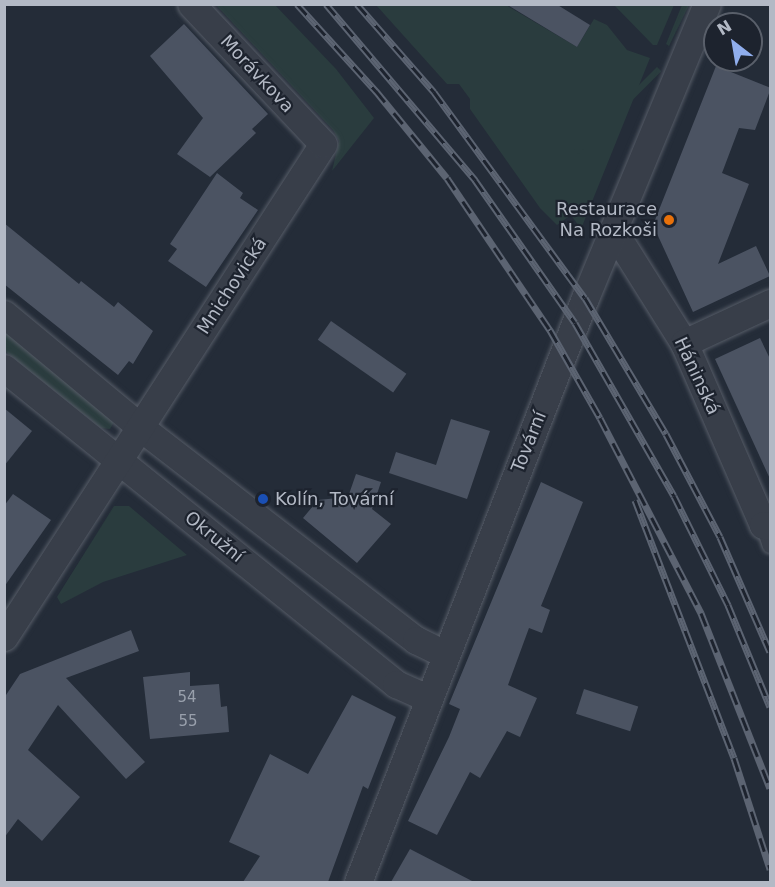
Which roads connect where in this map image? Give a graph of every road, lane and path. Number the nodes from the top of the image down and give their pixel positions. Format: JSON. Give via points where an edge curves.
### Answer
{"nodes":[{"id":1,"x":191,"y":4,"type":"edge"},
{"id":2,"x":707,"y":4,"type":"edge"},
{"id":3,"x":323,"y":144,"type":"joint"},
{"id":4,"x":612,"y":230,"type":"junction"},
{"id":5,"x":771,"y":303,"type":"edge"},
{"id":6,"x":4,"y":314,"type":"edge"},
{"id":7,"x":684,"y":343,"type":"junction"},
{"id":8,"x":4,"y":368,"type":"edge"},
{"id":9,"x":140,"y":427,"type":"junction"},
{"id":10,"x":118,"y":460,"type":"junction"},
{"id":11,"x":768,"y":532,"type":"edge"},
{"id":12,"x":4,"y":637,"type":"edge"},
{"id":13,"x":445,"y":654,"type":"junction"},
{"id":14,"x":428,"y":698,"type":"junction"},
{"id":15,"x":358,"y":882,"type":"edge"}],
"edges":[{"from":1,"to":3,"type":"street","name":"Morávkova"},
{"from":2,"to":4,"type":"street","name":"Tovární"},
{"from":3,"to":9,"type":"street","name":"Mnichovická"},
{"from":4,"to":7,"type":"street","name":"Háninská"},
{"from":4,"to":13,"type":"street","name":"Tovární"},
{"from":5,"to":7,"type":"street"},
{"from":6,"to":9,"type":"street"},
{"from":7,"to":11,"type":"street","name":"Háninská"},
{"from":8,"to":10,"type":"street","name":"Okružní"},
{"from":9,"to":10,"type":"street","name":"Mnichovická"},
{"from":9,"to":13,"type":"street","via":[[416,640]]},
{"from":10,"to":12,"type":"street","name":"Mnichovická"},
{"from":10,"to":14,"type":"street","name":"Okružní","via":[[396,684]]},
{"from":13,"to":14,"type":"street","name":"Tovární"},
{"from":14,"to":15,"type":"street","name":"Tovární"}]}
